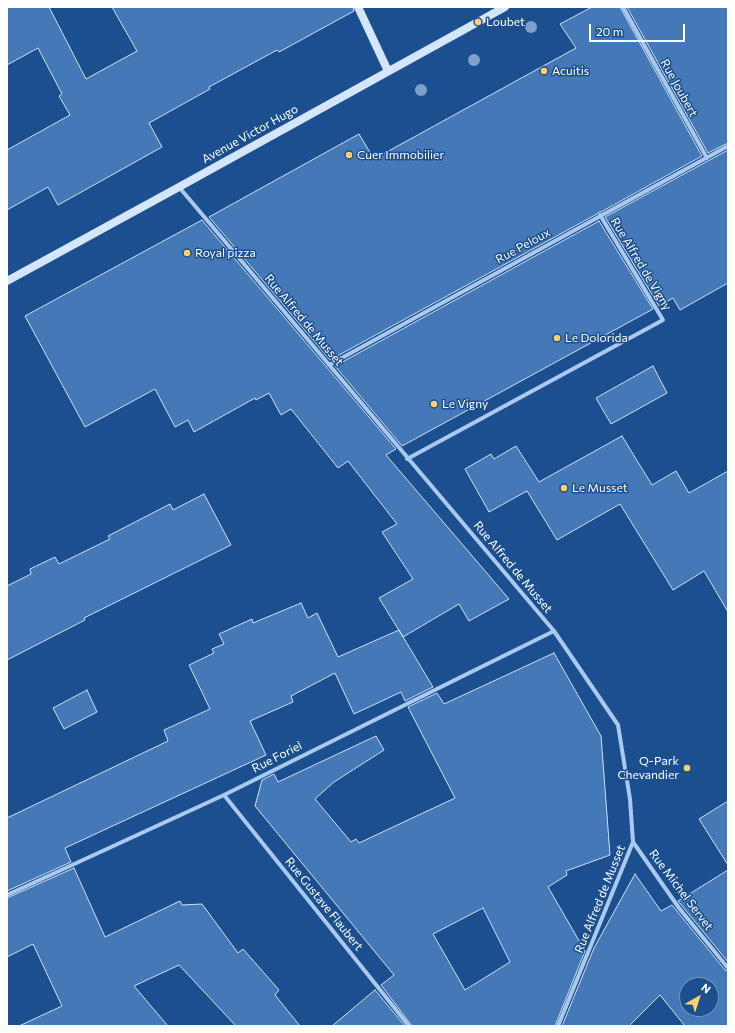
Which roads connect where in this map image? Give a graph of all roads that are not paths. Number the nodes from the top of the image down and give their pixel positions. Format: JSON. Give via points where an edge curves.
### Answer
{"nodes":[{"id":1,"x":358,"y":7,"type":"edge"},
{"id":2,"x":505,"y":7,"type":"edge"},
{"id":3,"x":623,"y":7,"type":"edge"},
{"id":4,"x":388,"y":71,"type":"junction"},
{"id":5,"x":728,"y":146,"type":"edge"},
{"id":6,"x":707,"y":158,"type":"junction"},
{"id":7,"x":179,"y":187,"type":"junction"},
{"id":8,"x":600,"y":215,"type":"junction"},
{"id":9,"x":7,"y":281,"type":"edge"},
{"id":10,"x":329,"y":365,"type":"junction"},
{"id":11,"x":408,"y":459,"type":"junction"},
{"id":12,"x":554,"y":632,"type":"junction"},
{"id":13,"x":224,"y":795,"type":"junction"},
{"id":14,"x":633,"y":842,"type":"junction"},
{"id":15,"x":7,"y":895,"type":"edge"},
{"id":16,"x":728,"y":968,"type":"edge"},
{"id":17,"x":409,"y":1026,"type":"edge"},
{"id":18,"x":558,"y":1026,"type":"edge"}],
"edges":[{"from":1,"to":4,"type":"main road"},
{"from":2,"to":4,"type":"main road","name":"Avenue Victor Hugo"},
{"from":3,"to":6,"type":"street","name":"Rue Joubert"},
{"from":4,"to":7,"type":"main road","name":"Avenue Victor Hugo"},
{"from":5,"to":6,"type":"street","name":"Rue Peloux"},
{"from":6,"to":8,"type":"street","name":"Rue Peloux"},
{"from":7,"to":9,"type":"main road","name":"Avenue Victor Hugo"},
{"from":7,"to":10,"type":"street","name":"Rue Alfred de Musset"},
{"from":8,"to":10,"type":"street","name":"Rue Peloux"},
{"from":8,"to":11,"type":"street","name":"Rue Alfred de Vigny","via":[[663,320]]},
{"from":10,"to":11,"type":"street","name":"Rue Alfred de Musset"},
{"from":11,"to":12,"type":"street","name":"Rue Alfred de Musset"},
{"from":12,"to":13,"type":"street","name":"Rue Foriel"},
{"from":12,"to":14,"type":"street","name":"Rue Alfred de Musset","via":[[618,725],[630,799]]},
{"from":13,"to":15,"type":"street","name":"Rue Foriel"},
{"from":13,"to":17,"type":"street","name":"Rue Gustave Flaubert"},
{"from":14,"to":16,"type":"street","name":"Rue Michel Servet","via":[[679,908]]},
{"from":14,"to":18,"type":"street","name":"Rue Alfred de Musset"}]}
